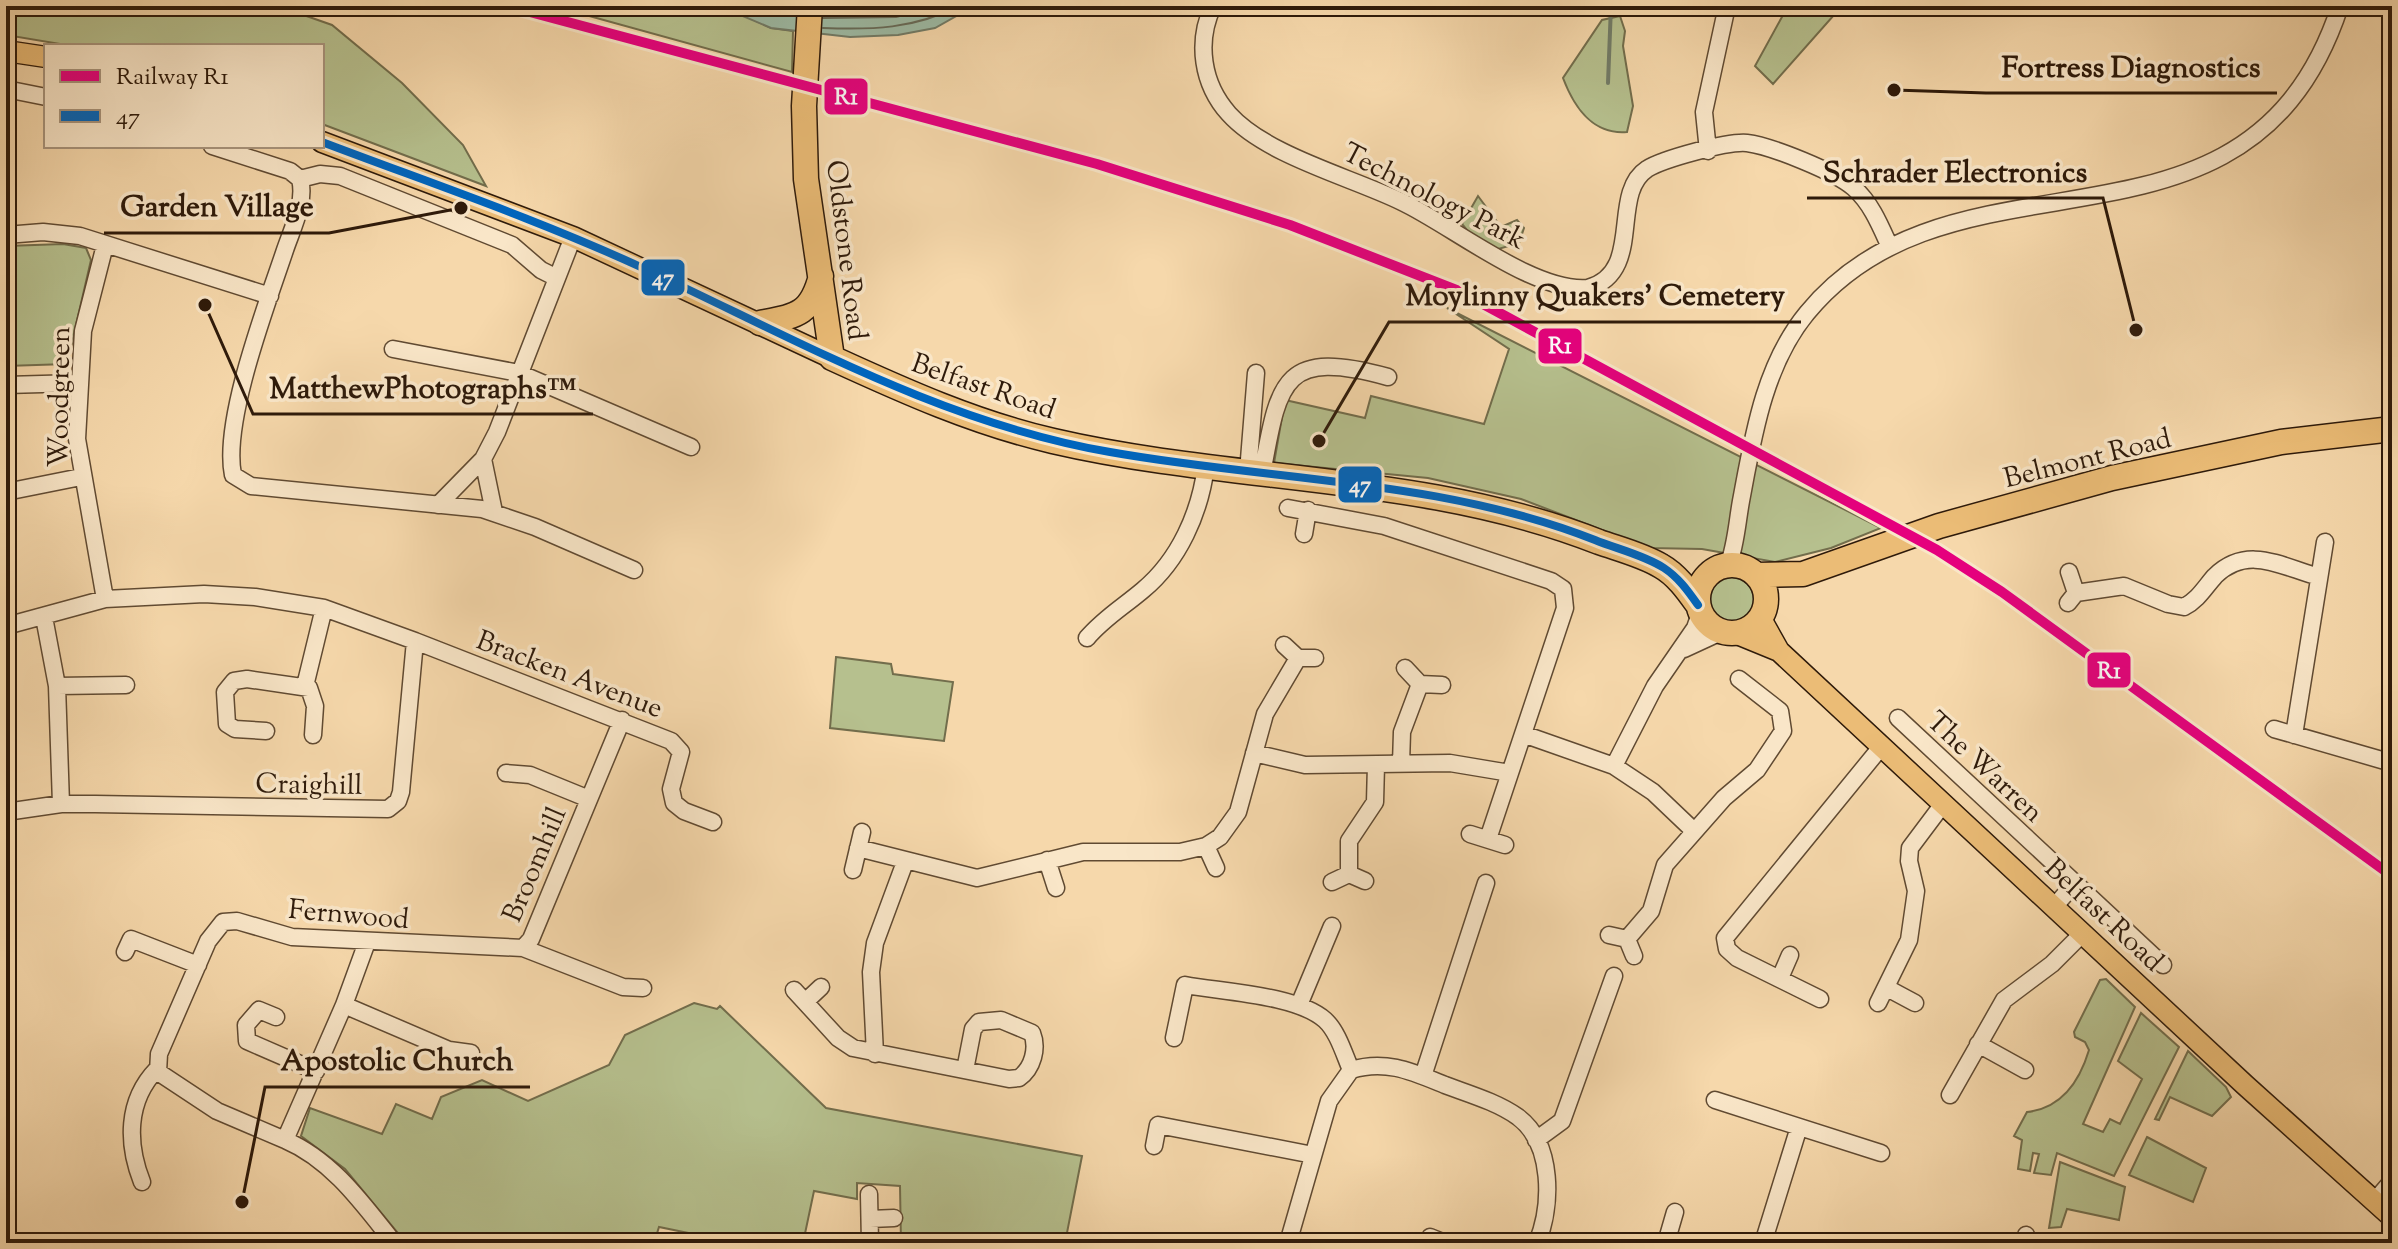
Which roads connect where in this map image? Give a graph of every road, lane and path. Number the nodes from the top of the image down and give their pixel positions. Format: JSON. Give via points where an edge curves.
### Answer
{"nodes":[{"id":1,"x":810,"y":6,"type":"edge"},
{"id":2,"x":1213,"y":6,"type":"edge"},
{"id":3,"x":1727,"y":6,"type":"edge"},
{"id":4,"x":2340,"y":6,"type":"edge"},
{"id":5,"x":6,"y":51,"type":"edge"},
{"id":6,"x":44,"y":57,"type":"edge"},
{"id":7,"x":6,"y":89,"type":"edge"},
{"id":8,"x":44,"y":97,"type":"edge"},
{"id":9,"x":324,"y":143,"type":"edge"},
{"id":10,"x":218,"y":148,"type":"edge"},
{"id":11,"x":1708,"y":151,"type":"junction"},
{"id":12,"x":300,"y":179,"type":"junction"},
{"id":13,"x":6,"y":235,"type":"edge"},
{"id":14,"x":573,"y":237,"type":"junction"},
{"id":15,"x":105,"y":245,"type":"junction"},
{"id":16,"x":1889,"y":245,"type":"junction"},
{"id":17,"x":821,"y":275,"type":"junction"},
{"id":18,"x":557,"y":278,"type":"junction"},
{"id":19,"x":270,"y":296,"type":"junction"},
{"id":20,"x":760,"y":323,"type":"junction"},
{"id":21,"x":393,"y":349,"type":"dead end"},
{"id":22,"x":832,"y":358,"type":"junction"},
{"id":23,"x":519,"y":373,"type":"junction"},
{"id":24,"x":1256,"y":373,"type":"dead end"},
{"id":25,"x":1388,"y":377,"type":"dead end"},
{"id":26,"x":78,"y":383,"type":"junction"},
{"id":27,"x":6,"y":385,"type":"edge"},
{"id":28,"x":2392,"y":429,"type":"edge"},
{"id":29,"x":691,"y":447,"type":"dead end"},
{"id":30,"x":483,"y":459,"type":"junction"},
{"id":31,"x":1206,"y":466,"type":"junction"},
{"id":32,"x":1255,"y":473,"type":"junction"},
{"id":33,"x":81,"y":477,"type":"junction"},
{"id":34,"x":6,"y":492,"type":"edge"},
{"id":35,"x":438,"y":505,"type":"junction"},
{"id":36,"x":1288,"y":508,"type":"dead end"},
{"id":37,"x":1308,"y":510,"type":"junction"},
{"id":38,"x":494,"y":512,"type":"junction"},
{"id":39,"x":1304,"y":534,"type":"dead end"},
{"id":40,"x":2325,"y":542,"type":"dead end"},
{"id":41,"x":1735,"y":565,"type":"junction"},
{"id":42,"x":1662,"y":566,"type":"junction"},
{"id":43,"x":634,"y":570,"type":"dead end"},
{"id":44,"x":2069,"y":572,"type":"dead end"},
{"id":45,"x":1803,"y":574,"type":"junction"},
{"id":46,"x":2319,"y":577,"type":"junction"},
{"id":47,"x":105,"y":599,"type":"junction"},
{"id":48,"x":324,"y":608,"type":"junction"},
{"id":49,"x":1700,"y":608,"type":"junction"},
{"id":50,"x":1762,"y":614,"type":"junction"},
{"id":51,"x":44,"y":617,"type":"junction"},
{"id":52,"x":6,"y":626,"type":"edge"},
{"id":53,"x":1729,"y":632,"type":"junction"},
{"id":54,"x":1087,"y":638,"type":"dead end"},
{"id":55,"x":415,"y":641,"type":"junction"},
{"id":56,"x":1284,"y":645,"type":"dead end"},
{"id":57,"x":1682,"y":650,"type":"junction"},
{"id":58,"x":1779,"y":651,"type":"junction"},
{"id":59,"x":1298,"y":658,"type":"junction"},
{"id":60,"x":1315,"y":658,"type":"dead end"},
{"id":61,"x":1405,"y":668,"type":"dead end"},
{"id":62,"x":1739,"y":679,"type":"dead end"},
{"id":63,"x":1420,"y":684,"type":"junction"},
{"id":64,"x":126,"y":685,"type":"dead end"},
{"id":65,"x":1442,"y":685,"type":"dead end"},
{"id":66,"x":57,"y":686,"type":"junction"},
{"id":67,"x":305,"y":686,"type":"junction"},
{"id":68,"x":1898,"y":718,"type":"dead end"},
{"id":69,"x":622,"y":720,"type":"junction"},
{"id":70,"x":2274,"y":729,"type":"dead end"},
{"id":71,"x":266,"y":731,"type":"dead end"},
{"id":72,"x":1523,"y":734,"type":"junction"},
{"id":73,"x":313,"y":735,"type":"dead end"},
{"id":74,"x":2294,"y":735,"type":"junction"},
{"id":75,"x":1881,"y":747,"type":"junction"},
{"id":76,"x":1254,"y":753,"type":"junction"},
{"id":77,"x":2392,"y":763,"type":"edge"},
{"id":78,"x":1401,"y":764,"type":"junction"},
{"id":79,"x":1376,"y":765,"type":"junction"},
{"id":80,"x":1614,"y":766,"type":"junction"},
{"id":81,"x":506,"y":773,"type":"dead end"},
{"id":82,"x":1510,"y":773,"type":"junction"},
{"id":83,"x":589,"y":799,"type":"junction"},
{"id":84,"x":61,"y":804,"type":"junction"},
{"id":85,"x":1943,"y":804,"type":"junction"},
{"id":86,"x":6,"y":812,"type":"edge"},
{"id":87,"x":713,"y":822,"type":"dead end"},
{"id":88,"x":1694,"y":831,"type":"junction"},
{"id":89,"x":1470,"y":834,"type":"dead end"},
{"id":90,"x":1488,"y":839,"type":"junction"},
{"id":91,"x":1505,"y":845,"type":"dead end"},
{"id":92,"x":1206,"y":846,"type":"junction"},
{"id":93,"x":1047,"y":860,"type":"junction"},
{"id":94,"x":905,"y":862,"type":"junction"},
{"id":95,"x":1216,"y":868,"type":"dead end"},
{"id":96,"x":853,"y":870,"type":"dead end"},
{"id":97,"x":1332,"y":882,"type":"dead end"},
{"id":98,"x":1486,"y":883,"type":"dead end"},
{"id":99,"x":2074,"y":884,"type":"junction"},
{"id":100,"x":1056,"y":888,"type":"dead end"},
{"id":101,"x":2054,"y":907,"type":"junction"},
{"id":102,"x":1332,"y":926,"type":"dead end"},
{"id":103,"x":2083,"y":933,"type":"junction"},
{"id":104,"x":1609,"y":935,"type":"dead end"},
{"id":105,"x":1627,"y":939,"type":"junction"},
{"id":106,"x":367,"y":942,"type":"junction"},
{"id":107,"x":523,"y":948,"type":"junction"},
{"id":108,"x":125,"y":952,"type":"dead end"},
{"id":109,"x":1790,"y":955,"type":"dead end"},
{"id":110,"x":1634,"y":956,"type":"dead end"},
{"id":111,"x":198,"y":965,"type":"junction"},
{"id":112,"x":2163,"y":965,"type":"dead end"},
{"id":113,"x":1614,"y":976,"type":"dead end"},
{"id":114,"x":1780,"y":978,"type":"junction"},
{"id":115,"x":821,"y":987,"type":"dead end"},
{"id":116,"x":643,"y":988,"type":"dead end"},
{"id":117,"x":1887,"y":988,"type":"junction"},
{"id":118,"x":1820,"y":999,"type":"dead end"},
{"id":119,"x":1878,"y":1003,"type":"dead end"},
{"id":120,"x":1915,"y":1003,"type":"dead end"},
{"id":121,"x":344,"y":1005,"type":"junction"},
{"id":122,"x":1299,"y":1005,"type":"junction"},
{"id":123,"x":276,"y":1017,"type":"dead end"},
{"id":124,"x":1174,"y":1038,"type":"dead end"},
{"id":125,"x":1978,"y":1044,"type":"junction"},
{"id":126,"x":471,"y":1053,"type":"dead end"},
{"id":127,"x":875,"y":1054,"type":"junction"},
{"id":128,"x":157,"y":1069,"type":"junction"},
{"id":129,"x":965,"y":1070,"type":"junction"},
{"id":130,"x":1351,"y":1070,"type":"junction"},
{"id":131,"x":2025,"y":1070,"type":"dead end"},
{"id":132,"x":316,"y":1071,"type":"junction"},
{"id":133,"x":1423,"y":1076,"type":"junction"},
{"id":134,"x":1950,"y":1095,"type":"dead end"},
{"id":135,"x":1715,"y":1100,"type":"dead end"},
{"id":136,"x":1799,"y":1127,"type":"junction"},
{"id":137,"x":285,"y":1140,"type":"junction"},
{"id":138,"x":1536,"y":1140,"type":"junction"},
{"id":139,"x":1154,"y":1146,"type":"dead end"},
{"id":140,"x":1881,"y":1153,"type":"dead end"},
{"id":141,"x":1313,"y":1155,"type":"junction"},
{"id":142,"x":2392,"y":1181,"type":"edge"},
{"id":143,"x":142,"y":1182,"type":"dead end"},
{"id":144,"x":869,"y":1194,"type":"dead end"},
{"id":145,"x":2374,"y":1202,"type":"junction"},
{"id":146,"x":1675,"y":1212,"type":"dead end"},
{"id":147,"x":2392,"y":1217,"type":"edge"},
{"id":148,"x":894,"y":1218,"type":"dead end"},
{"id":149,"x":870,"y":1219,"type":"junction"},
{"id":150,"x":394,"y":1243,"type":"edge"},
{"id":151,"x":870,"y":1243,"type":"edge"},
{"id":152,"x":1288,"y":1243,"type":"edge"},
{"id":153,"x":1537,"y":1243,"type":"edge"},
{"id":154,"x":1666,"y":1243,"type":"edge"},
{"id":155,"x":1763,"y":1243,"type":"edge"}],
"edges":[{"from":1,"to":17,"type":"highway","name":"Oldstone Road","via":[[806,179]]},
{"from":2,"to":11,"type":"street","name":"Technology Park","via":[[1204,32],[1204,64],[1230,116],[1272,144],[1422,212],[1501,259],[1571,287],[1601,284],[1615,269],[1640,175],[1658,164]]},
{"from":3,"to":11,"type":"street","via":[[1704,112]]},
{"from":4,"to":16,"type":"street","via":[[2318,60],[2278,114],[2211,164],[2156,184],[1952,222]]},
{"from":5,"to":6,"type":"main road"},
{"from":7,"to":8,"type":"street"},
{"from":9,"to":14,"type":"main road","name":"Belfast Road"},
{"from":10,"to":12,"type":"street"},
{"from":11,"to":16,"type":"street","name":"Technology Park","via":[[1750,144],[1843,180],[1867,203]]},
{"from":12,"to":18,"type":"street","via":[[340,176],[512,245]]},
{"from":12,"to":19,"type":"street","via":[[300,203]]},
{"from":13,"to":15,"type":"street","via":[[57,232]]},
{"from":14,"to":18,"type":"street"},
{"from":14,"to":20,"type":"main road","name":"Belfast Road"},
{"from":15,"to":19,"type":"street"},
{"from":15,"to":26,"type":"street","name":"Woodgreen","via":[[86,317]]},
{"from":16,"to":41,"type":"street","via":[[1845,274],[1806,315],[1777,365],[1760,410],[1741,499]]},
{"from":17,"to":20,"type":"highway","via":[[816,294],[799,314]]},
{"from":17,"to":22,"type":"highway","name":"Oldstone Road"},
{"from":18,"to":23,"type":"street"},
{"from":19,"to":35,"type":"street","via":[[239,409],[233,475],[251,486]]},
{"from":20,"to":22,"type":"main road","name":"Belfast Road"},
{"from":21,"to":23,"type":"street"},
{"from":22,"to":31,"type":"highway","name":"Belfast Road","via":[[992,425],[1053,441]]},
{"from":23,"to":29,"type":"street"},
{"from":23,"to":30,"type":"street"},
{"from":24,"to":32,"type":"street"},
{"from":25,"to":32,"type":"street","via":[[1334,365],[1290,381],[1278,398]]},
{"from":26,"to":27,"type":"street"},
{"from":26,"to":33,"type":"street","name":"Woodgreen"},
{"from":28,"to":45,"type":"highway","name":"Belmont Road","via":[[2281,442],[2127,475],[1939,526]]},
{"from":30,"to":35,"type":"street"},
{"from":30,"to":38,"type":"street"},
{"from":31,"to":32,"type":"highway","name":"Belfast Road"},
{"from":31,"to":54,"type":"street","via":[[1195,514],[1169,563]]},
{"from":32,"to":42,"type":"highway","name":"Belfast Road","via":[[1484,505],[1565,528]]},
{"from":33,"to":34,"type":"street"},
{"from":33,"to":47,"type":"street","name":"Woodgreen"},
{"from":35,"to":38,"type":"street"},
{"from":36,"to":37,"type":"street"},
{"from":37,"to":39,"type":"street"},
{"from":37,"to":72,"type":"street","via":[[1384,526],[1563,589],[1565,608]]},
{"from":38,"to":43,"type":"street"},
{"from":40,"to":46,"type":"street"},
{"from":41,"to":42,"type":"highway","name":"Belfast Road"},
{"from":41,"to":45,"type":"highway","name":"Belmont Road"},
{"from":41,"to":49,"type":"highway","via":[[1701,585]]},
{"from":41,"to":50,"type":"highway","via":[[1764,588]]},
{"from":42,"to":49,"type":"highway","name":"Belfast Road"},
{"from":44,"to":46,"type":"street","via":[[2072,598],[2124,586],[2184,607],[2225,568],[2247,558],[2259,557]]},
{"from":45,"to":50,"type":"highway","name":"Belmont Road"},
{"from":46,"to":74,"type":"street"},
{"from":47,"to":48,"type":"street","via":[[220,595]]},
{"from":47,"to":51,"type":"street"},
{"from":48,"to":55,"type":"street"},
{"from":48,"to":67,"type":"street","name":"Craighill"},
{"from":49,"to":53,"type":"highway","via":[[1708,624]]},
{"from":49,"to":57,"type":"street"},
{"from":50,"to":53,"type":"highway","via":[[1754,625]]},
{"from":50,"to":58,"type":"main road","name":"Belfast Road"},
{"from":51,"to":52,"type":"street"},
{"from":51,"to":66,"type":"street"},
{"from":53,"to":57,"type":"street"},
{"from":53,"to":58,"type":"main road","name":"Belfast Road"},
{"from":55,"to":69,"type":"street","name":"Bracken Avenue"},
{"from":55,"to":84,"type":"street","name":"Craighill","via":[[401,792],[388,809]]},
{"from":56,"to":59,"type":"street"},
{"from":57,"to":80,"type":"street","via":[[1655,686]]},
{"from":58,"to":75,"type":"main road","name":"Belfast Road"},
{"from":59,"to":60,"type":"street"},
{"from":59,"to":76,"type":"street","via":[[1265,714]]},
{"from":61,"to":63,"type":"street"},
{"from":62,"to":88,"type":"street","via":[[1780,711],[1783,731],[1757,770]]},
{"from":63,"to":65,"type":"street"},
{"from":63,"to":78,"type":"street","via":[[1402,732]]},
{"from":64,"to":66,"type":"street"},
{"from":66,"to":84,"type":"street"},
{"from":67,"to":71,"type":"street","name":"Craighill","via":[[247,679],[229,685],[227,724]]},
{"from":67,"to":73,"type":"street","name":"Craighill","via":[[315,706]]},
{"from":68,"to":99,"type":"street","name":"The Warren"},
{"from":69,"to":83,"type":"street","name":"Broomhill"},
{"from":69,"to":87,"type":"street","name":"Bracken Avenue","via":[[677,746],[681,752],[671,789],[675,805]]},
{"from":70,"to":74,"type":"street"},
{"from":72,"to":80,"type":"street"},
{"from":72,"to":82,"type":"street"},
{"from":74,"to":77,"type":"street"},
{"from":75,"to":85,"type":"main road","name":"Belfast Road"},
{"from":75,"to":114,"type":"street","via":[[1727,935],[1725,945],[1731,953]]},
{"from":76,"to":79,"type":"street","via":[[1305,765]]},
{"from":76,"to":92,"type":"street","via":[[1238,812],[1220,837]]},
{"from":78,"to":79,"type":"street"},
{"from":78,"to":82,"type":"street","via":[[1469,764]]},
{"from":79,"to":97,"type":"street","via":[[1375,802],[1349,841],[1357,878]]},
{"from":80,"to":88,"type":"street","via":[[1653,792]]},
{"from":81,"to":83,"type":"street","name":"Broomhill","via":[[530,775]]},
{"from":82,"to":90,"type":"street"},
{"from":83,"to":107,"type":"street","name":"Broomhill"},
{"from":84,"to":86,"type":"street","name":"Craighill"},
{"from":85,"to":101,"type":"main road","name":"Belfast Road"},
{"from":85,"to":117,"type":"street","via":[[1910,848],[1916,891],[1909,940]]},
{"from":88,"to":105,"type":"street","via":[[1660,873],[1651,911]]},
{"from":89,"to":90,"type":"street"},
{"from":90,"to":91,"type":"street"},
{"from":92,"to":93,"type":"street","via":[[1180,852],[1083,852]]},
{"from":92,"to":95,"type":"street"},
{"from":93,"to":94,"type":"street","via":[[977,878]]},
{"from":93,"to":100,"type":"street"},
{"from":94,"to":96,"type":"street","via":[[860,840]]},
{"from":94,"to":127,"type":"street","via":[[875,943]]},
{"from":98,"to":133,"type":"street"},
{"from":99,"to":101,"type":"street"},
{"from":99,"to":112,"type":"street","name":"The Warren"},
{"from":101,"to":103,"type":"main road","name":"Belfast Road"},
{"from":102,"to":122,"type":"street"},
{"from":103,"to":125,"type":"street","via":[[2004,1000]]},
{"from":103,"to":145,"type":"main road","name":"Belfast Road"},
{"from":104,"to":105,"type":"street"},
{"from":105,"to":110,"type":"street"},
{"from":106,"to":107,"type":"street","name":"Fernwood"},
{"from":106,"to":111,"type":"street","name":"Fernwood","via":[[286,936],[228,921],[215,928]]},
{"from":106,"to":121,"type":"street"},
{"from":107,"to":116,"type":"street","via":[[623,987]]},
{"from":108,"to":111,"type":"street","via":[[131,939]]},
{"from":109,"to":114,"type":"street"},
{"from":111,"to":128,"type":"street","name":"Fernwood"},
{"from":113,"to":138,"type":"street","via":[[1562,1121]]},
{"from":114,"to":118,"type":"street"},
{"from":115,"to":127,"type":"street","via":[[799,996],[845,1043]]},
{"from":117,"to":119,"type":"street"},
{"from":117,"to":120,"type":"street"},
{"from":121,"to":126,"type":"street","via":[[449,1050]]},
{"from":121,"to":132,"type":"street"},
{"from":122,"to":124,"type":"street","via":[[1185,985]]},
{"from":122,"to":130,"type":"street","via":[[1325,1020]]},
{"from":123,"to":132,"type":"street","via":[[259,1010],[246,1025],[247,1041]]},
{"from":125,"to":131,"type":"street"},
{"from":125,"to":134,"type":"street"},
{"from":127,"to":129,"type":"street"},
{"from":128,"to":137,"type":"street","via":[[217,1111]]},
{"from":128,"to":143,"type":"street","name":"Fernwood","via":[[137,1101],[131,1128]]},
{"from":129,"to":129,"type":"street","via":[[1009,1079],[1024,1075],[1033,1059],[1032,1033],[1001,1020],[979,1022]]},
{"from":130,"to":133,"type":"street","via":[[1386,1064]]},
{"from":130,"to":141,"type":"street","via":[[1329,1101]]},
{"from":132,"to":137,"type":"street"},
{"from":133,"to":138,"type":"street","via":[[1509,1111]]},
{"from":135,"to":136,"type":"street"},
{"from":136,"to":140,"type":"street"},
{"from":136,"to":155,"type":"street"},
{"from":137,"to":150,"type":"street","via":[[326,1166]]},
{"from":138,"to":153,"type":"street","via":[[1548,1200]]},
{"from":139,"to":141,"type":"street","via":[[1158,1125]]},
{"from":141,"to":152,"type":"street"},
{"from":142,"to":145,"type":"street"},
{"from":144,"to":149,"type":"street"},
{"from":145,"to":147,"type":"main road","name":"Belfast Road"},
{"from":146,"to":154,"type":"street"},
{"from":148,"to":149,"type":"street"},
{"from":149,"to":151,"type":"street"}]}
